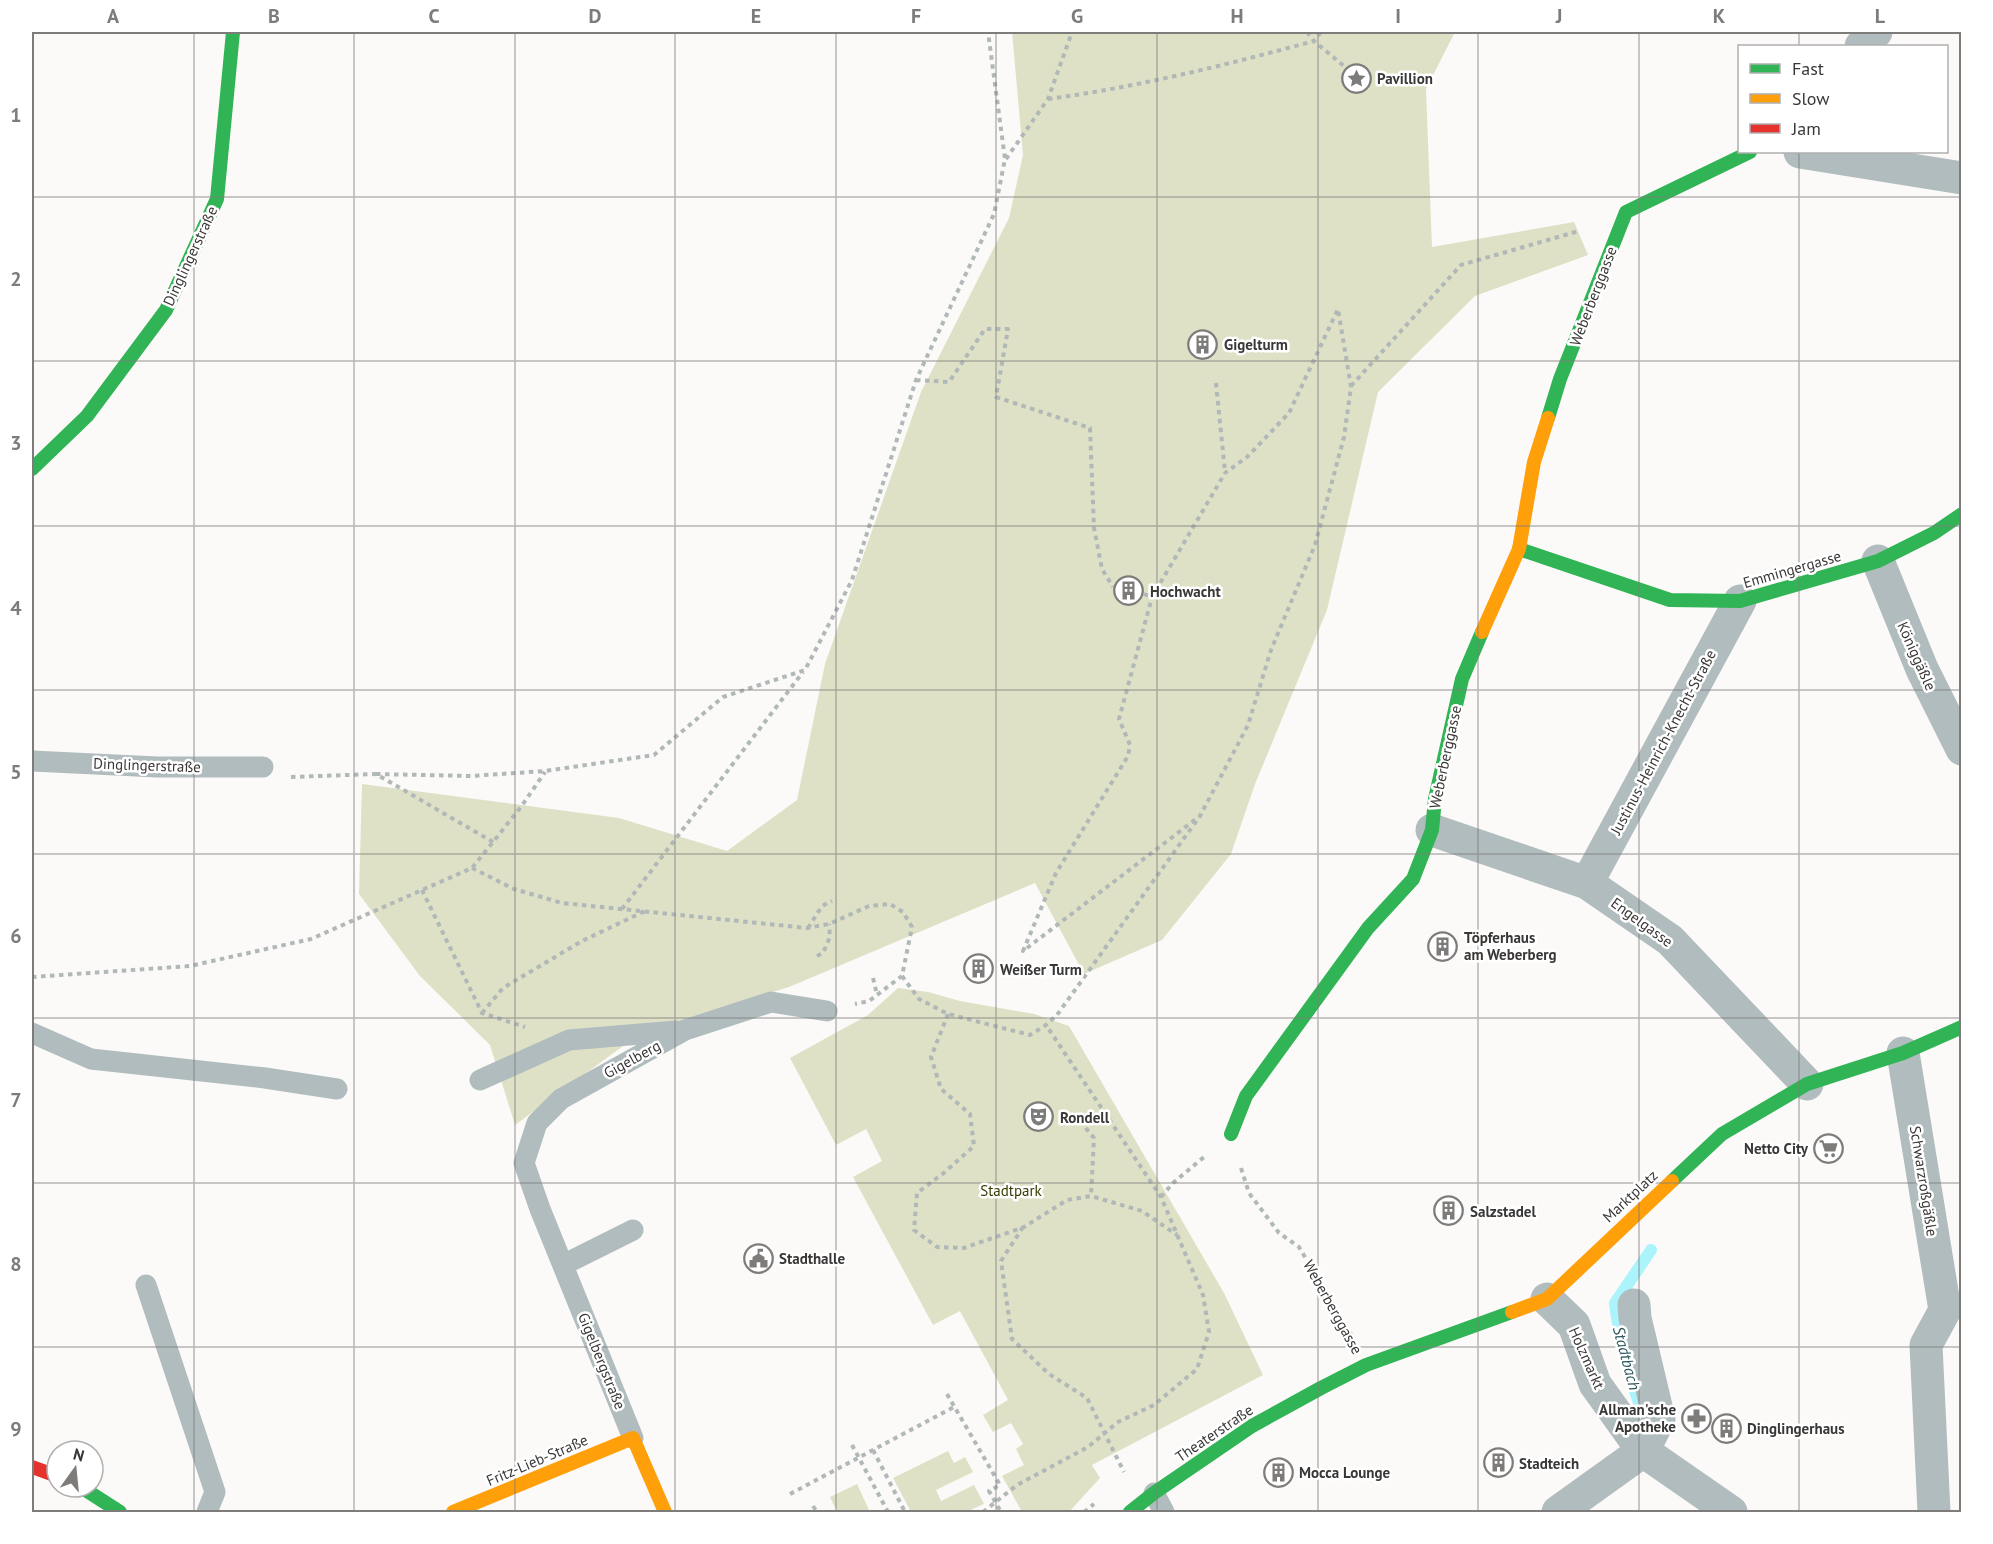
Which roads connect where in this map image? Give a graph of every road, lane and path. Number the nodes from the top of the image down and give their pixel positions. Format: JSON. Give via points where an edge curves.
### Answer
{"nodes":[{"id":1,"x":233,"y":32,"type":"edge"},
{"id":2,"x":988,"y":32,"type":"edge"},
{"id":3,"x":1072,"y":32,"type":"edge"},
{"id":4,"x":1307,"y":32,"type":"edge"},
{"id":5,"x":1321,"y":32,"type":"edge"},
{"id":6,"x":1876,"y":32,"type":"edge"},
{"id":7,"x":1314,"y":41,"type":"junction"},
{"id":8,"x":1862,"y":45,"type":"edge"},
{"id":9,"x":1351,"y":72,"type":"dead end"},
{"id":10,"x":1048,"y":99,"type":"junction"},
{"id":11,"x":1748,"y":153,"type":"edge"},
{"id":12,"x":1806,"y":153,"type":"edge"},
{"id":13,"x":1005,"y":159,"type":"junction"},
{"id":14,"x":1962,"y":178,"type":"edge"},
{"id":15,"x":1590,"y":228,"type":"dead end"},
{"id":16,"x":916,"y":381,"type":"junction"},
{"id":17,"x":1216,"y":383,"type":"dead end"},
{"id":18,"x":1351,"y":387,"type":"junction"},
{"id":19,"x":32,"y":469,"type":"edge"},
{"id":20,"x":1225,"y":472,"type":"junction"},
{"id":21,"x":1962,"y":514,"type":"edge"},
{"id":22,"x":1519,"y":549,"type":"junction"},
{"id":23,"x":1878,"y":561,"type":"junction"},
{"id":24,"x":1113,"y":587,"type":"dead end"},
{"id":25,"x":1144,"y":594,"type":"dead end"},
{"id":26,"x":1152,"y":597,"type":"junction"},
{"id":27,"x":1740,"y":601,"type":"junction"},
{"id":28,"x":805,"y":670,"type":"junction"},
{"id":29,"x":1962,"y":749,"type":"edge"},
{"id":30,"x":32,"y":760,"type":"edge"},
{"id":31,"x":263,"y":767,"type":"joint"},
{"id":32,"x":545,"y":771,"type":"junction"},
{"id":33,"x":376,"y":774,"type":"junction"},
{"id":34,"x":1200,"y":816,"type":"junction"},
{"id":35,"x":1432,"y":830,"type":"junction"},
{"id":36,"x":493,"y":842,"type":"junction"},
{"id":37,"x":472,"y":868,"type":"junction"},
{"id":38,"x":1587,"y":883,"type":"junction"},
{"id":39,"x":422,"y":890,"type":"junction"},
{"id":40,"x":832,"y":901,"type":"dead end"},
{"id":41,"x":621,"y":910,"type":"junction"},
{"id":42,"x":646,"y":911,"type":"junction"},
{"id":43,"x":829,"y":924,"type":"junction"},
{"id":44,"x":807,"y":928,"type":"junction"},
{"id":45,"x":817,"y":956,"type":"dead end"},
{"id":46,"x":902,"y":976,"type":"junction"},
{"id":47,"x":32,"y":977,"type":"edge"},
{"id":48,"x":873,"y":978,"type":"dead end"},
{"id":49,"x":877,"y":995,"type":"junction"},
{"id":50,"x":827,"y":1011,"type":"joint"},
{"id":51,"x":948,"y":1014,"type":"junction"},
{"id":52,"x":1046,"y":1025,"type":"junction"},
{"id":53,"x":1962,"y":1027,"type":"edge"},
{"id":54,"x":685,"y":1030,"type":"junction"},
{"id":55,"x":32,"y":1034,"type":"edge"},
{"id":56,"x":1903,"y":1053,"type":"junction"},
{"id":57,"x":480,"y":1080,"type":"dead end"},
{"id":58,"x":1807,"y":1084,"type":"junction"},
{"id":59,"x":337,"y":1089,"type":"dead end"},
{"id":60,"x":1080,"y":1121,"type":"dead end"},
{"id":61,"x":1231,"y":1134,"type":"junction"},
{"id":62,"x":1091,"y":1197,"type":"junction"},
{"id":63,"x":1161,"y":1197,"type":"junction"},
{"id":64,"x":540,"y":1209,"type":"joint"},
{"id":65,"x":1024,"y":1227,"type":"junction"},
{"id":66,"x":633,"y":1230,"type":"dead end"},
{"id":67,"x":1178,"y":1235,"type":"junction"},
{"id":68,"x":562,"y":1266,"type":"junction"},
{"id":69,"x":146,"y":1285,"type":"dead end"},
{"id":70,"x":1547,"y":1299,"type":"junction"},
{"id":71,"x":1953,"y":1309,"type":"edge"},
{"id":72,"x":1633,"y":1313,"type":"dead end"},
{"id":73,"x":1366,"y":1365,"type":"junction"},
{"id":74,"x":1321,"y":1388,"type":"joint"},
{"id":75,"x":947,"y":1395,"type":"dead end"},
{"id":76,"x":954,"y":1407,"type":"junction"},
{"id":77,"x":1105,"y":1433,"type":"junction"},
{"id":78,"x":633,"y":1438,"type":"junction"},
{"id":79,"x":852,"y":1445,"type":"dead end"},
{"id":80,"x":873,"y":1450,"type":"junction"},
{"id":81,"x":1643,"y":1451,"type":"junction"},
{"id":82,"x":858,"y":1458,"type":"junction"},
{"id":83,"x":1126,"y":1476,"type":"dead end"},
{"id":84,"x":1154,"y":1493,"type":"junction"},
{"id":85,"x":790,"y":1494,"type":"dead end"},
{"id":86,"x":100,"y":1499,"type":"edge"},
{"id":87,"x":996,"y":1502,"type":"junction"},
{"id":88,"x":813,"y":1506,"type":"dead end"},
{"id":89,"x":120,"y":1512,"type":"edge"},
{"id":90,"x":207,"y":1512,"type":"edge"},
{"id":91,"x":453,"y":1512,"type":"edge"},
{"id":92,"x":665,"y":1512,"type":"edge"},
{"id":93,"x":817,"y":1512,"type":"edge"},
{"id":94,"x":888,"y":1512,"type":"edge"},
{"id":95,"x":905,"y":1512,"type":"edge"},
{"id":96,"x":983,"y":1512,"type":"edge"},
{"id":97,"x":1001,"y":1512,"type":"edge"},
{"id":98,"x":1130,"y":1512,"type":"edge"},
{"id":99,"x":1164,"y":1512,"type":"edge"},
{"id":100,"x":1558,"y":1512,"type":"edge"},
{"id":101,"x":1730,"y":1512,"type":"edge"},
{"id":102,"x":1934,"y":1512,"type":"edge"}],
"edges":[{"from":1,"to":19,"type":"street","name":"Dinglingerstraße","via":[[217,199],[166,310],[87,416]]},
{"from":2,"to":13,"type":"path"},
{"from":3,"to":10,"type":"path"},
{"from":4,"to":7,"type":"path"},
{"from":5,"to":7,"type":"path"},
{"from":6,"to":8,"type":"street"},
{"from":7,"to":9,"type":"path"},
{"from":7,"to":10,"type":"path","via":[[1129,87]]},
{"from":10,"to":13,"type":"path"},
{"from":11,"to":22,"type":"street","name":"Weberberggasse","via":[[1626,212],[1560,379],[1534,462]]},
{"from":12,"to":14,"type":"street"},
{"from":13,"to":16,"type":"path","via":[[994,214]]},
{"from":15,"to":18,"type":"path","via":[[1461,265]]},
{"from":16,"to":24,"type":"path","via":[[949,382],[985,329],[1008,329],[996,397],[1090,429],[1094,528],[1102,569]]},
{"from":16,"to":28,"type":"path","via":[[852,580]]},
{"from":17,"to":20,"type":"path"},
{"from":18,"to":20,"type":"path","via":[[1338,309],[1289,413],[1247,458]]},
{"from":18,"to":34,"type":"path","via":[[1344,437],[1315,545],[1271,651],[1248,725]]},
{"from":20,"to":26,"type":"path"},
{"from":21,"to":23,"type":"street","name":"Emmingergasse"},
{"from":22,"to":27,"type":"street","name":"Emmingergasse","via":[[1670,600]]},
{"from":22,"to":35,"type":"street","name":"Weberberggasse","via":[[1462,679]]},
{"from":23,"to":27,"type":"street","name":"Emmingergasse"},
{"from":23,"to":29,"type":"street","name":"Königgäßle","via":[[1922,669]]},
{"from":25,"to":26,"type":"path"},
{"from":26,"to":34,"type":"path","via":[[1119,719],[1130,745],[1128,756],[1056,873],[1023,951]]},
{"from":27,"to":38,"type":"street","name":"Justinus-Heinrich-Knecht-Straße"},
{"from":28,"to":32,"type":"path","via":[[723,697],[654,755]]},
{"from":28,"to":41,"type":"path"},
{"from":30,"to":31,"type":"lane","name":"Dinglingerstraße","via":[[157,767]]},
{"from":31,"to":33,"type":"path","via":[[284,778]]},
{"from":32,"to":33,"type":"path","via":[[471,776]]},
{"from":32,"to":36,"type":"path"},
{"from":33,"to":36,"type":"path"},
{"from":34,"to":52,"type":"path","via":[[1058,1015]]},
{"from":35,"to":38,"type":"street","name":"Engelgasse"},
{"from":35,"to":61,"type":"street","name":"Weberberggasse","via":[[1413,879],[1368,928],[1246,1096]]},
{"from":36,"to":37,"type":"path"},
{"from":37,"to":39,"type":"path"},
{"from":37,"to":41,"type":"path","via":[[533,895],[562,903]]},
{"from":38,"to":58,"type":"street","name":"Engelgasse","via":[[1670,940]]},
{"from":39,"to":42,"type":"path","via":[[482,1013],[502,988],[582,941]]},
{"from":39,"to":47,"type":"path","via":[[311,939],[190,966]]},
{"from":40,"to":44,"type":"path","via":[[822,906]]},
{"from":41,"to":42,"type":"path"},
{"from":42,"to":44,"type":"path"},
{"from":43,"to":44,"type":"path"},
{"from":43,"to":45,"type":"path","via":[[830,937],[823,953]]},
{"from":43,"to":46,"type":"path","via":[[868,906],[890,904],[903,912],[912,927]]},
{"from":46,"to":49,"type":"path"},
{"from":46,"to":51,"type":"path","via":[[919,999]]},
{"from":48,"to":49,"type":"path"},
{"from":49,"to":50,"type":"path"},
{"from":50,"to":54,"type":"lane","name":"Gigelberg","via":[[771,1002]]},
{"from":51,"to":52,"type":"path","via":[[1030,1035]]},
{"from":51,"to":65,"type":"path","via":[[931,1058],[941,1089],[970,1114],[974,1146],[918,1193],[914,1230],[937,1247],[964,1248]]},
{"from":52,"to":63,"type":"path"},
{"from":53,"to":56,"type":"street","name":"Marktplatz"},
{"from":54,"to":57,"type":"lane","via":[[569,1040]]},
{"from":54,"to":64,"type":"lane","name":"Gigelberg","via":[[561,1099],[537,1123],[524,1164]]},
{"from":55,"to":59,"type":"lane","via":[[91,1059]]},
{"from":56,"to":58,"type":"street","name":"Marktplatz"},
{"from":56,"to":71,"type":"street","name":"Schwarzroßgäßle"},
{"from":58,"to":70,"type":"street","name":"Marktplatz","via":[[1722,1134]]},
{"from":60,"to":62,"type":"path","via":[[1094,1138]]},
{"from":61,"to":63,"type":"path"},
{"from":61,"to":73,"type":"path","name":"Weberberggasse","via":[[1249,1193],[1279,1233],[1299,1246]]},
{"from":62,"to":65,"type":"path","via":[[1066,1200]]},
{"from":62,"to":67,"type":"path","via":[[1142,1211]]},
{"from":63,"to":67,"type":"path"},
{"from":64,"to":68,"type":"lane","name":"Gigelbergstraße"},
{"from":65,"to":77,"type":"path","via":[[1000,1261],[1012,1339],[1049,1374],[1087,1398]]},
{"from":66,"to":68,"type":"lane"},
{"from":67,"to":77,"type":"path","via":[[1203,1295],[1209,1332],[1197,1368],[1154,1405],[1118,1422]]},
{"from":68,"to":78,"type":"lane","name":"Gigelbergstraße"},
{"from":69,"to":90,"type":"lane","via":[[215,1492]]},
{"from":70,"to":73,"type":"street","name":"Marktplatz"},
{"from":70,"to":81,"type":"street","name":"Holzmarkt","via":[[1574,1325],[1595,1384]]},
{"from":71,"to":102,"type":"street","name":"Schwarzroßgäßle","via":[[1926,1345]]},
{"from":72,"to":81,"type":"street","via":[[1659,1419]]},
{"from":73,"to":74,"type":"street","name":"Marktplatz"},
{"from":74,"to":84,"type":"street","name":"Theaterstraße","via":[[1252,1426]]},
{"from":75,"to":76,"type":"path"},
{"from":76,"to":80,"type":"path"},
{"from":76,"to":87,"type":"path","via":[[1000,1485],[989,1491]]},
{"from":77,"to":83,"type":"path"},
{"from":77,"to":87,"type":"path","via":[[1088,1447],[1017,1485]]},
{"from":78,"to":91,"type":"street","name":"Fritz-Lieb-Straße"},
{"from":78,"to":92,"type":"street","name":"Gigelbergstraße"},
{"from":79,"to":82,"type":"path"},
{"from":80,"to":82,"type":"path"},
{"from":80,"to":95,"type":"path"},
{"from":81,"to":100,"type":"street"},
{"from":81,"to":101,"type":"street","name":"Holzmarkt"},
{"from":82,"to":85,"type":"path"},
{"from":82,"to":94,"type":"path"},
{"from":84,"to":98,"type":"street","name":"Theaterstraße"},
{"from":84,"to":99,"type":"lane"},
{"from":86,"to":89,"type":"street"},
{"from":87,"to":96,"type":"path"},
{"from":87,"to":97,"type":"path"},
{"from":88,"to":93,"type":"path"}]}
